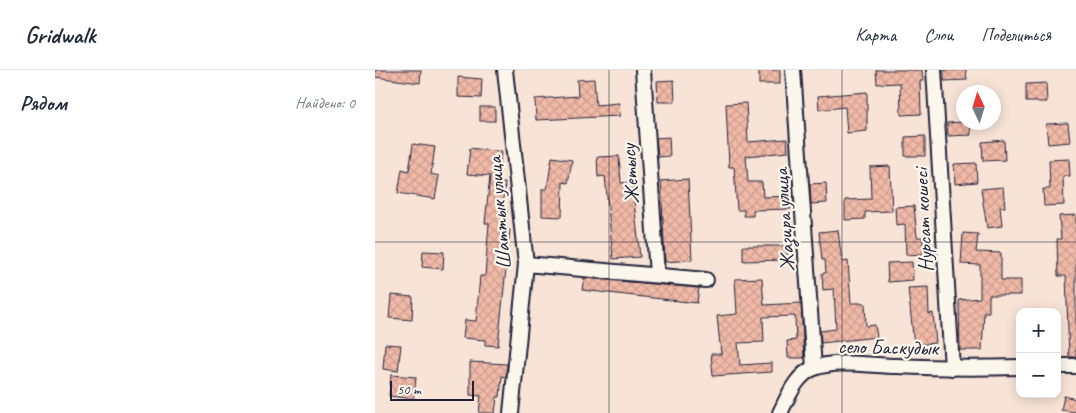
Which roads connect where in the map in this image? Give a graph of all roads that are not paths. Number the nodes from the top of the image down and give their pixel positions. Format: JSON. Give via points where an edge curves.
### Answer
{"nodes":[{"id":1,"x":505,"y":70,"type":"edge"},
{"id":2,"x":643,"y":70,"type":"edge"},
{"id":3,"x":793,"y":70,"type":"edge"},
{"id":4,"x":934,"y":70,"type":"edge"},
{"id":5,"x":526,"y":264,"type":"junction"},
{"id":6,"x":657,"y":275,"type":"junction"},
{"id":7,"x":706,"y":280,"type":"dead end"},
{"id":8,"x":1061,"y":366,"type":"edge"},
{"id":9,"x":1076,"y":366,"type":"edge"},
{"id":10,"x":1016,"y":367,"type":"edge"},
{"id":11,"x":814,"y":368,"type":"junction"},
{"id":12,"x":952,"y":368,"type":"junction"},
{"id":13,"x":511,"y":413,"type":"edge"},
{"id":14,"x":780,"y":413,"type":"edge"}],
"edges":[{"from":1,"to":5,"type":"street","name":"Шаттык улица"},
{"from":2,"to":6,"type":"street","name":"Жетысу"},
{"from":3,"to":11,"type":"street","name":"Жазира улица"},
{"from":4,"to":12,"type":"street","name":"Нурсат кошесi"},
{"from":5,"to":6,"type":"street"},
{"from":5,"to":13,"type":"street","name":"Шаттык улица"},
{"from":6,"to":7,"type":"street"},
{"from":8,"to":9,"type":"street"},
{"from":10,"to":12,"type":"street","name":"село Баскудык"},
{"from":11,"to":12,"type":"street","name":"село Баскудык","via":[[833,364]]},
{"from":11,"to":14,"type":"street","name":"село Баскудык","via":[[791,389]]}]}
